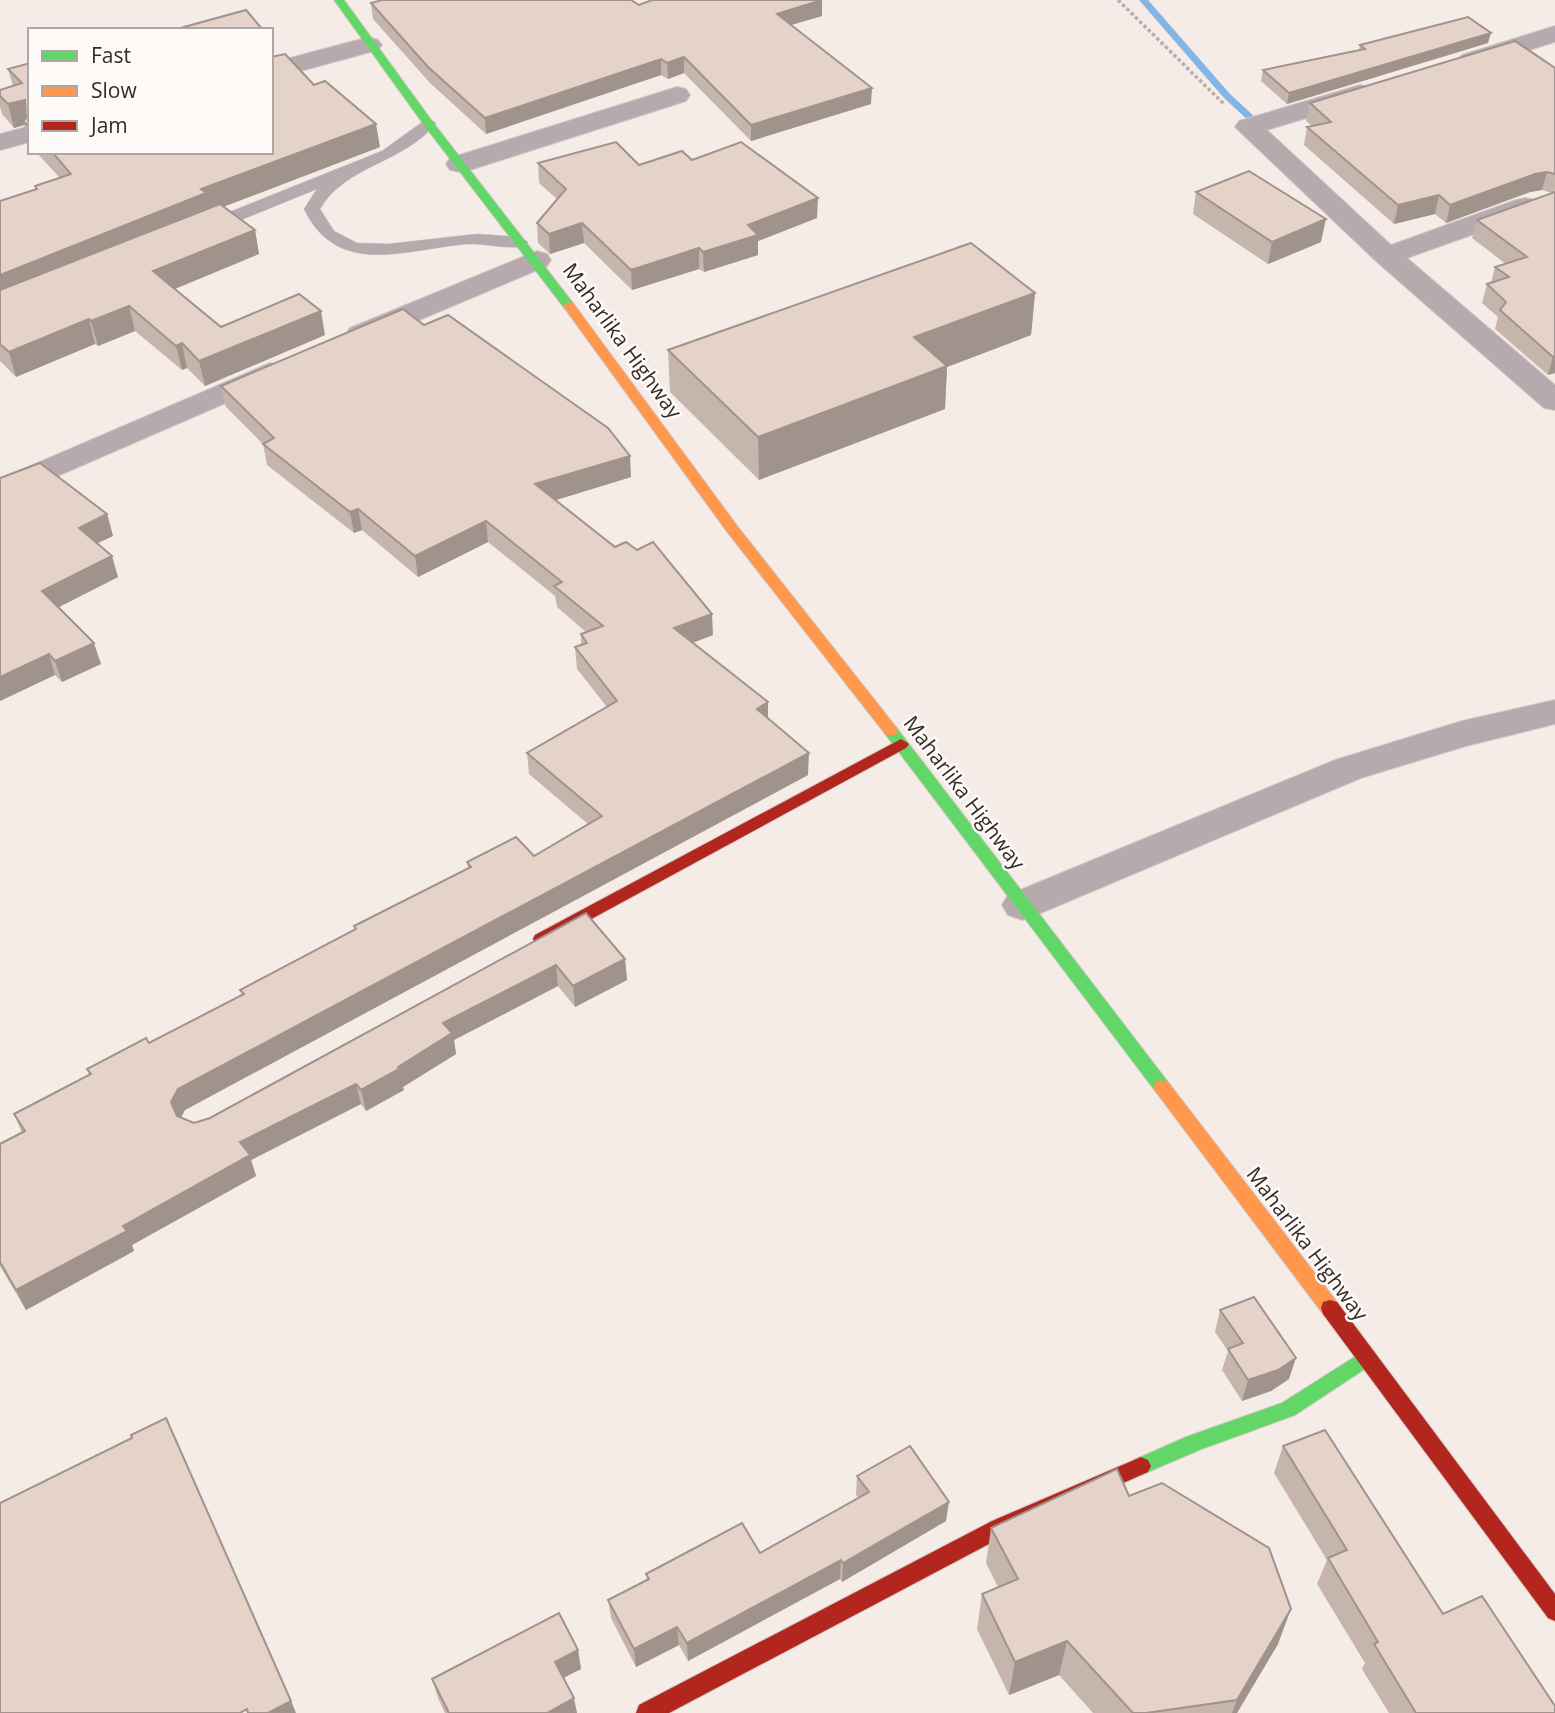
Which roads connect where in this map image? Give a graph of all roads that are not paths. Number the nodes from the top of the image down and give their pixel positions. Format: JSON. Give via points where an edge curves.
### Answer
{"nodes":[{"id":1,"x":339,"y":0,"type":"edge"},
{"id":2,"x":1555,"y":34,"type":"edge"},
{"id":3,"x":369,"y":45,"type":"junction"},
{"id":4,"x":1448,"y":66,"type":"edge"},
{"id":5,"x":273,"y":70,"type":"edge"},
{"id":6,"x":1381,"y":87,"type":"edge"},
{"id":7,"x":677,"y":95,"type":"dead end"},
{"id":8,"x":428,"y":123,"type":"junction"},
{"id":9,"x":28,"y":135,"type":"edge"},
{"id":10,"x":0,"y":142,"type":"edge"},
{"id":11,"x":460,"y":164,"type":"junction"},
{"id":12,"x":354,"y":168,"type":"junction"},
{"id":13,"x":1541,"y":201,"type":"edge"},
{"id":14,"x":190,"y":234,"type":"edge"},
{"id":15,"x":528,"y":251,"type":"junction"},
{"id":16,"x":1387,"y":256,"type":"junction"},
{"id":17,"x":331,"y":347,"type":"edge"},
{"id":18,"x":293,"y":363,"type":"edge"},
{"id":19,"x":1555,"y":401,"type":"edge"},
{"id":20,"x":0,"y":491,"type":"edge"},
{"id":21,"x":1555,"y":712,"type":"edge"},
{"id":22,"x":901,"y":744,"type":"junction"},
{"id":23,"x":1022,"y":905,"type":"junction"},
{"id":24,"x":533,"y":944,"type":"edge"},
{"id":25,"x":1367,"y":1357,"type":"junction"},
{"id":26,"x":1555,"y":1611,"type":"edge"},
{"id":27,"x":647,"y":1713,"type":"edge"}],
"edges":[{"from":1,"to":3,"type":"main road","name":"Maharlika Highway"},
{"from":2,"to":4,"type":"street"},
{"from":3,"to":5,"type":"street"},
{"from":3,"to":8,"type":"main road","name":"Maharlika Highway"},
{"from":6,"to":16,"type":"street","via":[[1248,127]]},
{"from":7,"to":11,"type":"street"},
{"from":8,"to":11,"type":"main road","name":"Maharlika Highway"},
{"from":8,"to":12,"type":"lane","via":[[401,147]]},
{"from":9,"to":10,"type":"street"},
{"from":11,"to":15,"type":"main road","name":"Maharlika Highway"},
{"from":12,"to":14,"type":"lane"},
{"from":12,"to":15,"type":"lane","via":[[316,199],[312,209],[321,228],[344,244],[386,248],[472,239]]},
{"from":13,"to":16,"type":"street"},
{"from":15,"to":17,"type":"street"},
{"from":15,"to":22,"type":"main road","name":"Maharlika Highway","via":[[733,530]]},
{"from":16,"to":19,"type":"street"},
{"from":18,"to":20,"type":"street"},
{"from":21,"to":23,"type":"street","via":[[1348,769]]},
{"from":22,"to":23,"type":"main road","name":"Maharlika Highway"},
{"from":22,"to":24,"type":"main road"},
{"from":23,"to":25,"type":"main road","name":"Maharlika Highway"},
{"from":25,"to":26,"type":"main road","name":"Maharlika Highway"},
{"from":25,"to":27,"type":"main road","via":[[1288,1409],[1194,1443],[999,1528]]}]}
